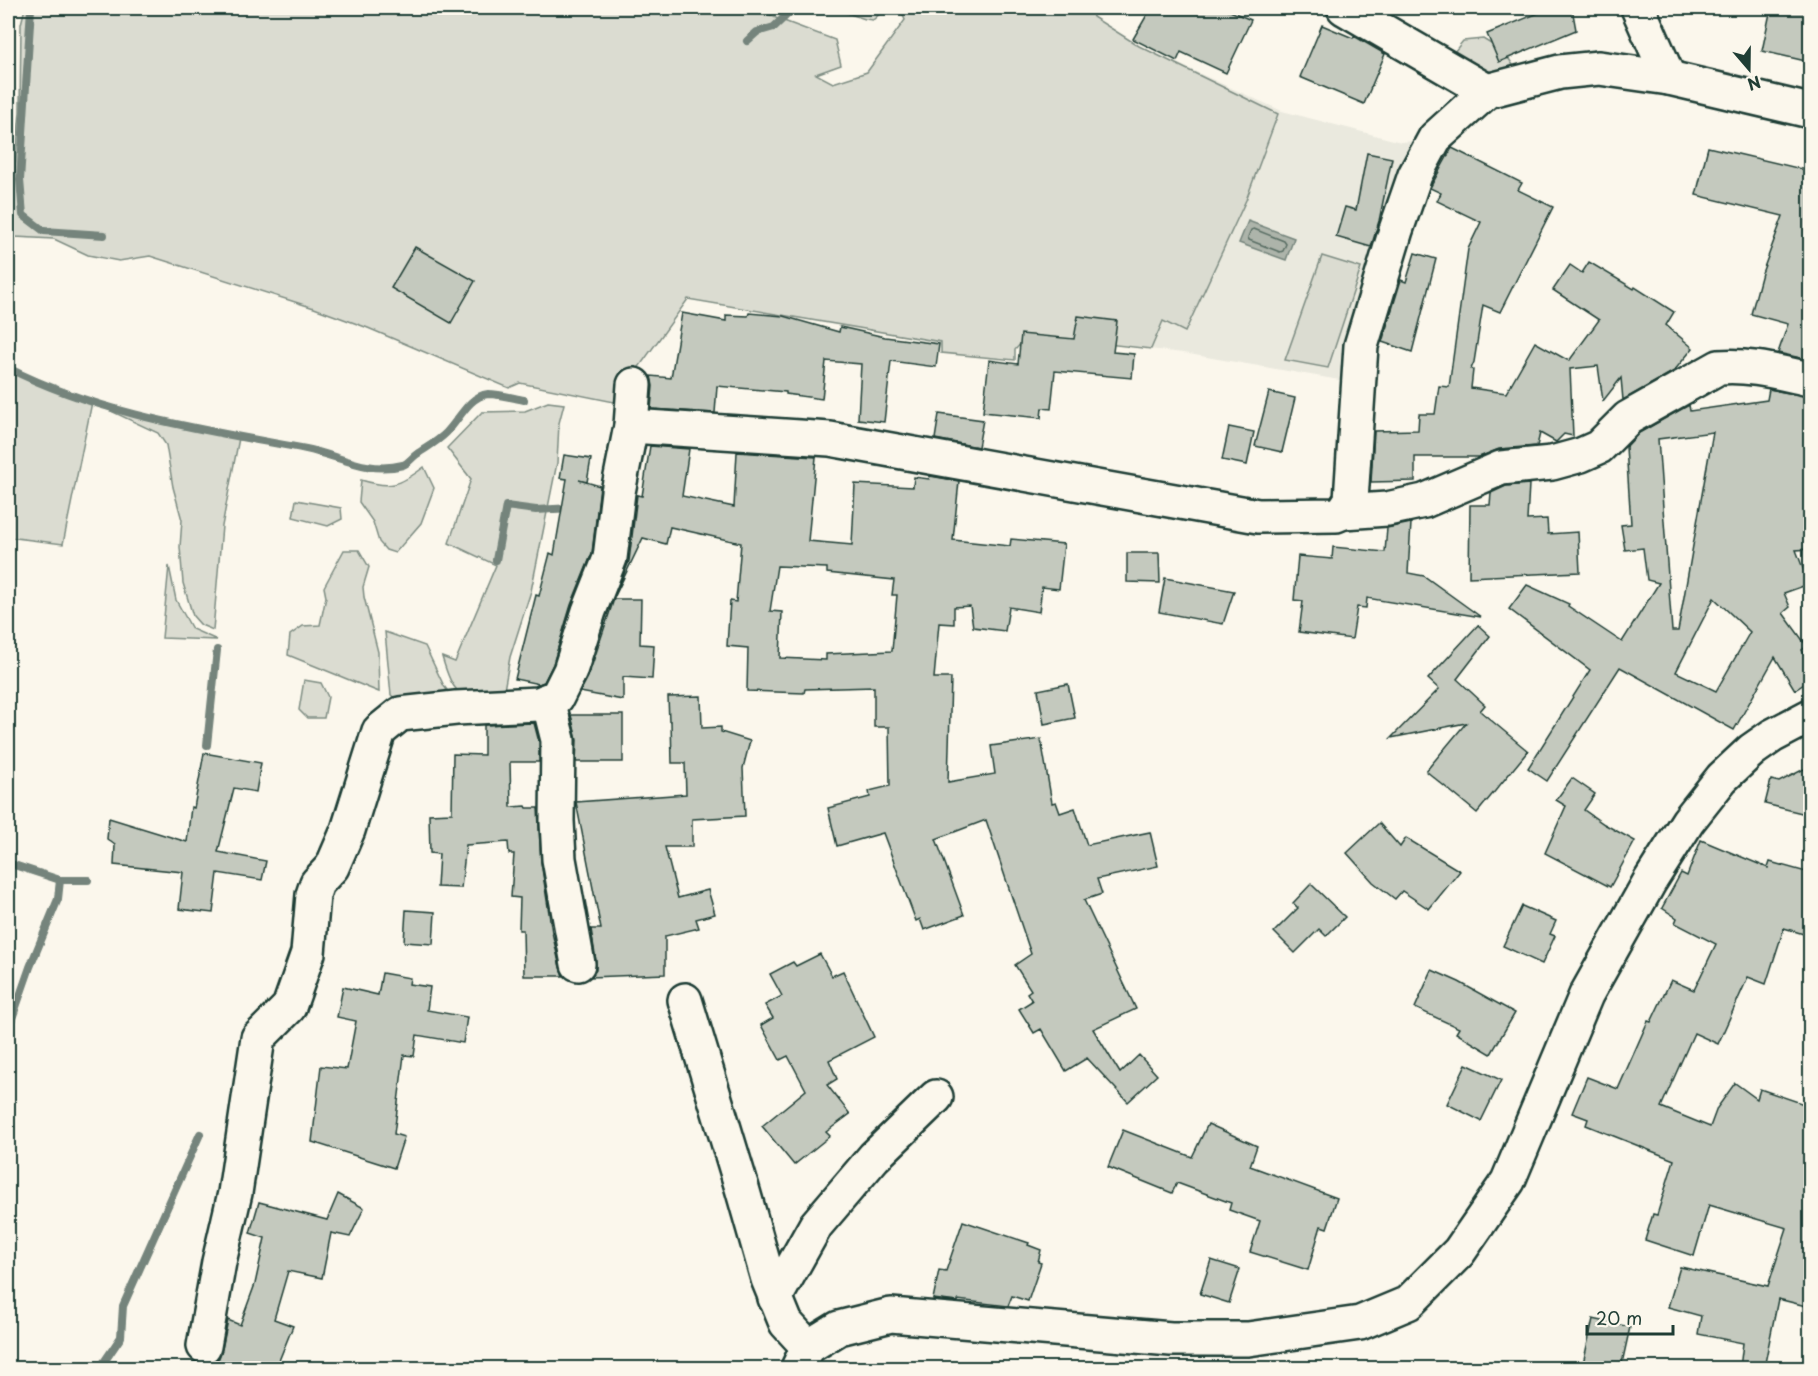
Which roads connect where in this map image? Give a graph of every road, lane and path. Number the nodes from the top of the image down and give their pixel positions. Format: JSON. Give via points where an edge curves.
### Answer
{"nodes":[{"id":1,"x":1344,"y":8,"type":"edge"},
{"id":2,"x":1638,"y":8,"type":"edge"},
{"id":3,"x":1669,"y":78,"type":"junction"},
{"id":4,"x":1488,"y":91,"type":"junction"},
{"id":5,"x":1810,"y":111,"type":"edge"},
{"id":6,"x":1810,"y":379,"type":"edge"},
{"id":7,"x":634,"y":385,"type":"dead end"},
{"id":8,"x":631,"y":426,"type":"junction"},
{"id":9,"x":1343,"y":512,"type":"junction"},
{"id":10,"x":548,"y":700,"type":"junction"},
{"id":11,"x":1810,"y":716,"type":"edge"},
{"id":12,"x":578,"y":963,"type":"dead end"},
{"id":13,"x":685,"y":1000,"type":"dead end"},
{"id":14,"x":936,"y":1097,"type":"dead end"},
{"id":15,"x":775,"y":1298,"type":"junction"},
{"id":16,"x":204,"y":1346,"type":"dead end"},
{"id":17,"x":803,"y":1358,"type":"edge"}],
"edges":[{"from":1,"to":4,"type":"street"},
{"from":2,"to":3,"type":"street"},
{"from":3,"to":4,"type":"street","via":[[1585,68]]},
{"from":3,"to":5,"type":"street"},
{"from":4,"to":9,"type":"street","via":[[1435,138],[1415,176],[1395,230],[1361,346],[1351,500]]},
{"from":6,"to":9,"type":"street","via":[[1719,367],[1628,418],[1599,447],[1581,455],[1552,463],[1501,468],[1424,501],[1387,510]]},
{"from":7,"to":8,"type":"street"},
{"from":8,"to":9,"type":"street","via":[[830,439],[1258,516],[1329,516]]},
{"from":8,"to":10,"type":"street","via":[[610,558],[570,671],[557,697]]},
{"from":10,"to":12,"type":"street","via":[[558,740],[559,859]]},
{"from":10,"to":16,"type":"street","via":[[539,704],[400,714],[379,731],[348,830],[332,867],[317,883],[313,895],[308,953],[289,1007],[258,1038],[235,1193]]},
{"from":11,"to":17,"type":"street","via":[[1752,750],[1722,778],[1688,821],[1586,995],[1508,1181],[1459,1252],[1408,1303],[1360,1323],[1248,1339],[1171,1339],[891,1315],[839,1328]]},
{"from":13,"to":15,"type":"street"},
{"from":14,"to":15,"type":"street","via":[[874,1157],[816,1225]]},
{"from":15,"to":17,"type":"street"}]}
